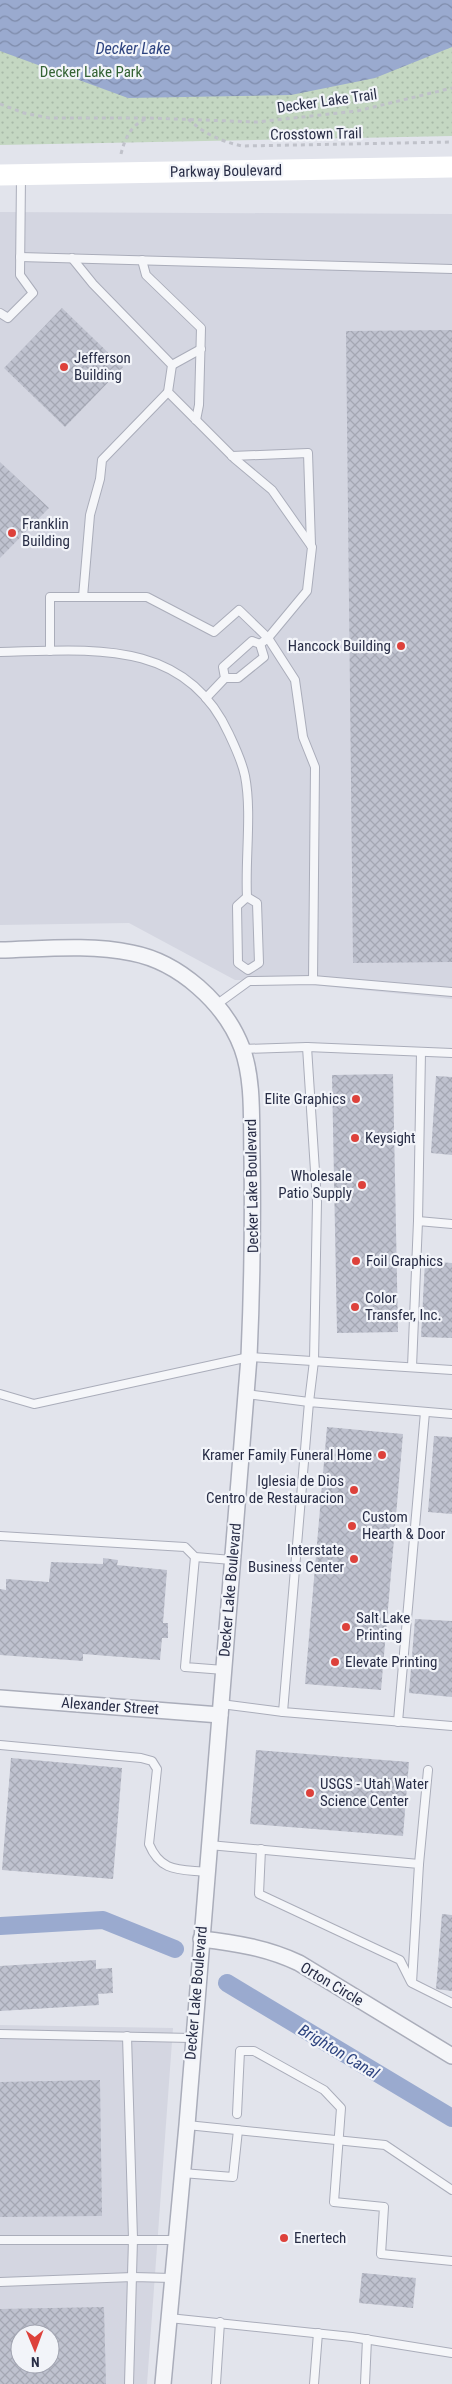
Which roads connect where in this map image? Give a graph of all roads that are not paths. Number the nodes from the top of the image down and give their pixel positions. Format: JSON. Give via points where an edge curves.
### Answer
{"nodes":[{"id":1,"x":452,"y":167,"type":"edge"},
{"id":2,"x":10,"y":175,"type":"edge"},
{"id":3,"x":20,"y":257,"type":"junction"},
{"id":4,"x":72,"y":258,"type":"junction"},
{"id":5,"x":142,"y":260,"type":"junction"},
{"id":6,"x":452,"y":269,"type":"edge"},
{"id":7,"x":0,"y":313,"type":"edge"},
{"id":8,"x":201,"y":349,"type":"junction"},
{"id":9,"x":172,"y":365,"type":"junction"},
{"id":10,"x":168,"y":392,"type":"junction"},
{"id":11,"x":196,"y":420,"type":"junction"},
{"id":12,"x":232,"y":456,"type":"junction"},
{"id":13,"x":311,"y":544,"type":"junction"},
{"id":14,"x":83,"y":597,"type":"junction"},
{"id":15,"x":268,"y":638,"type":"junction"},
{"id":16,"x":260,"y":644,"type":"junction"},
{"id":17,"x":50,"y":651,"type":"junction"},
{"id":18,"x":0,"y":652,"type":"edge"},
{"id":19,"x":225,"y":678,"type":"junction"},
{"id":20,"x":206,"y":698,"type":"junction"},
{"id":21,"x":247,"y":897,"type":"junction"},
{"id":22,"x":0,"y":950,"type":"edge"},
{"id":23,"x":248,"y":970,"type":"junction"},
{"id":24,"x":313,"y":980,"type":"junction"},
{"id":25,"x":249,"y":981,"type":"junction"},
{"id":26,"x":452,"y":992,"type":"edge"},
{"id":27,"x":216,"y":1006,"type":"junction"},
{"id":28,"x":307,"y":1047,"type":"junction"},
{"id":29,"x":242,"y":1049,"type":"junction"},
{"id":30,"x":420,"y":1052,"type":"junction"},
{"id":31,"x":452,"y":1053,"type":"edge"},
{"id":32,"x":418,"y":1221,"type":"junction"},
{"id":33,"x":452,"y":1224,"type":"edge"},
{"id":34,"x":249,"y":1357,"type":"junction"},
{"id":35,"x":314,"y":1361,"type":"junction"},
{"id":36,"x":412,"y":1367,"type":"junction"},
{"id":37,"x":452,"y":1370,"type":"edge"},
{"id":38,"x":0,"y":1394,"type":"edge"},
{"id":39,"x":246,"y":1394,"type":"junction"},
{"id":40,"x":310,"y":1402,"type":"junction"},
{"id":41,"x":425,"y":1412,"type":"junction"},
{"id":42,"x":452,"y":1414,"type":"edge"},
{"id":43,"x":0,"y":1536,"type":"edge"},
{"id":44,"x":195,"y":1557,"type":"junction"},
{"id":45,"x":232,"y":1560,"type":"junction"},
{"id":46,"x":224,"y":1670,"type":"junction"},
{"id":47,"x":0,"y":1698,"type":"edge"},
{"id":48,"x":221,"y":1710,"type":"junction"},
{"id":49,"x":283,"y":1712,"type":"junction"},
{"id":50,"x":398,"y":1722,"type":"junction"},
{"id":51,"x":452,"y":1726,"type":"edge"},
{"id":52,"x":0,"y":1745,"type":"edge"},
{"id":53,"x":428,"y":1770,"type":"dead end"},
{"id":54,"x":209,"y":1845,"type":"junction"},
{"id":55,"x":261,"y":1849,"type":"junction"},
{"id":56,"x":419,"y":1864,"type":"junction"},
{"id":57,"x":206,"y":1872,"type":"junction"},
{"id":58,"x":201,"y":1939,"type":"junction"},
{"id":59,"x":412,"y":1984,"type":"junction"},
{"id":60,"x":452,"y":2003,"type":"edge"},
{"id":61,"x":0,"y":2034,"type":"edge"},
{"id":62,"x":127,"y":2036,"type":"junction"},
{"id":63,"x":192,"y":2038,"type":"junction"},
{"id":64,"x":452,"y":2056,"type":"edge"},
{"id":65,"x":237,"y":2114,"type":"dead end"},
{"id":66,"x":187,"y":2125,"type":"junction"},
{"id":67,"x":238,"y":2130,"type":"junction"},
{"id":68,"x":338,"y":2139,"type":"junction"},
{"id":69,"x":182,"y":2173,"type":"junction"},
{"id":70,"x":452,"y":2190,"type":"edge"},
{"id":71,"x":134,"y":2239,"type":"junction"},
{"id":72,"x":0,"y":2240,"type":"edge"},
{"id":73,"x":176,"y":2240,"type":"junction"},
{"id":74,"x":452,"y":2261,"type":"edge"},
{"id":75,"x":133,"y":2277,"type":"junction"},
{"id":76,"x":172,"y":2278,"type":"junction"},
{"id":77,"x":0,"y":2282,"type":"edge"},
{"id":78,"x":169,"y":2318,"type":"junction"},
{"id":79,"x":220,"y":2322,"type":"junction"},
{"id":80,"x":318,"y":2333,"type":"junction"},
{"id":81,"x":367,"y":2339,"type":"junction"},
{"id":82,"x":452,"y":2353,"type":"edge"},
{"id":83,"x":129,"y":2384,"type":"edge"},
{"id":84,"x":164,"y":2384,"type":"edge"},
{"id":85,"x":216,"y":2384,"type":"edge"},
{"id":86,"x":314,"y":2384,"type":"edge"},
{"id":87,"x":365,"y":2384,"type":"edge"}],
"edges":[{"from":1,"to":2,"type":"street","name":"Parkway Boulevard"},
{"from":2,"to":3,"type":"lane"},
{"from":3,"to":4,"type":"lane"},
{"from":3,"to":7,"type":"lane","via":[[20,275],[32,292],[8,318]]},
{"from":4,"to":5,"type":"lane"},
{"from":4,"to":9,"type":"lane"},
{"from":5,"to":6,"type":"lane"},
{"from":5,"to":8,"type":"lane","via":[[146,275],[200,328]]},
{"from":8,"to":9,"type":"lane"},
{"from":8,"to":11,"type":"lane"},
{"from":9,"to":10,"type":"lane"},
{"from":10,"to":11,"type":"lane"},
{"from":10,"to":14,"type":"lane","via":[[102,460],[90,515]]},
{"from":11,"to":12,"type":"lane"},
{"from":12,"to":13,"type":"lane","via":[[272,490]]},
{"from":12,"to":13,"type":"lane","via":[[308,453]]},
{"from":13,"to":15,"type":"lane","via":[[307,591]]},
{"from":14,"to":15,"type":"lane","via":[[147,597],[214,632],[238,610]]},
{"from":14,"to":17,"type":"lane","via":[[50,597]]},
{"from":15,"to":16,"type":"lane"},
{"from":15,"to":24,"type":"lane","via":[[295,680],[303,737],[315,767]]},
{"from":16,"to":19,"type":"lane","via":[[252,641],[223,667]]},
{"from":16,"to":19,"type":"lane","via":[[264,657],[238,678]]},
{"from":17,"to":18,"type":"lane"},
{"from":17,"to":20,"type":"lane","via":[[85,649],[149,659],[182,677]]},
{"from":19,"to":20,"type":"lane"},
{"from":20,"to":21,"type":"lane","via":[[221,717],[245,776]]},
{"from":21,"to":23,"type":"lane","via":[[237,906],[237,933],[238,963]]},
{"from":21,"to":23,"type":"lane","via":[[257,903],[259,963]]},
{"from":22,"to":27,"type":"street","name":"Decker Lake Boulevard","via":[[95,948],[133,953],[158,961],[189,979]]},
{"from":23,"to":25,"type":"lane"},
{"from":24,"to":25,"type":"lane"},
{"from":24,"to":26,"type":"lane"},
{"from":25,"to":27,"type":"lane"},
{"from":27,"to":29,"type":"street","name":"Decker Lake Boulevard"},
{"from":28,"to":29,"type":"lane"},
{"from":28,"to":30,"type":"lane"},
{"from":28,"to":35,"type":"lane","via":[[318,1202]]},
{"from":29,"to":34,"type":"street","name":"Decker Lake Boulevard","via":[[250,1087],[252,1132],[253,1261]]},
{"from":30,"to":31,"type":"lane"},
{"from":30,"to":32,"type":"lane"},
{"from":32,"to":33,"type":"lane"},
{"from":32,"to":36,"type":"lane"},
{"from":34,"to":35,"type":"lane"},
{"from":34,"to":38,"type":"lane","via":[[34,1404]]},
{"from":34,"to":39,"type":"street","name":"Decker Lake Boulevard"},
{"from":35,"to":36,"type":"lane"},
{"from":35,"to":40,"type":"lane"},
{"from":36,"to":37,"type":"lane"},
{"from":39,"to":40,"type":"lane"},
{"from":39,"to":45,"type":"street","name":"Decker Lake Boulevard"},
{"from":40,"to":41,"type":"lane"},
{"from":40,"to":49,"type":"lane"},
{"from":41,"to":42,"type":"lane"},
{"from":41,"to":50,"type":"lane"},
{"from":43,"to":44,"type":"lane","via":[[185,1548]]},
{"from":44,"to":45,"type":"lane"},
{"from":44,"to":46,"type":"lane","via":[[185,1667]]},
{"from":45,"to":46,"type":"street","name":"Decker Lake Boulevard"},
{"from":46,"to":48,"type":"street","name":"Decker Lake Boulevard"},
{"from":47,"to":48,"type":"street","name":"Alexander Street"},
{"from":48,"to":49,"type":"lane"},
{"from":48,"to":54,"type":"street","name":"Decker Lake Boulevard"},
{"from":49,"to":50,"type":"lane"},
{"from":50,"to":51,"type":"lane"},
{"from":52,"to":57,"type":"lane","via":[[152,1761],[157,1769],[149,1844],[153,1855],[168,1867]]},
{"from":53,"to":56,"type":"lane"},
{"from":54,"to":55,"type":"lane"},
{"from":54,"to":57,"type":"street","name":"Decker Lake Boulevard"},
{"from":55,"to":56,"type":"lane"},
{"from":55,"to":59,"type":"lane","via":[[259,1894],[400,1960]]},
{"from":56,"to":59,"type":"lane"},
{"from":57,"to":58,"type":"street","name":"Decker Lake Boulevard"},
{"from":58,"to":63,"type":"street","name":"Decker Lake Boulevard"},
{"from":58,"to":64,"type":"street","name":"Orton Circle","via":[[244,1944],[275,1952]]},
{"from":59,"to":60,"type":"lane"},
{"from":61,"to":62,"type":"lane"},
{"from":62,"to":63,"type":"lane"},
{"from":62,"to":71,"type":"lane"},
{"from":63,"to":66,"type":"street","name":"Decker Lake Boulevard"},
{"from":65,"to":68,"type":"lane","via":[[240,2051],[254,2051],[324,2090],[341,2108]]},
{"from":66,"to":67,"type":"lane"},
{"from":66,"to":69,"type":"street","name":"Decker Lake Boulevard"},
{"from":67,"to":68,"type":"lane"},
{"from":67,"to":69,"type":"lane","via":[[233,2177]]},
{"from":68,"to":70,"type":"lane","via":[[384,2145]]},
{"from":68,"to":74,"type":"lane","via":[[334,2202],[384,2207],[381,2254]]},
{"from":69,"to":73,"type":"street","name":"Decker Lake Boulevard"},
{"from":71,"to":72,"type":"lane"},
{"from":71,"to":73,"type":"lane"},
{"from":71,"to":75,"type":"lane"},
{"from":73,"to":76,"type":"street","name":"Decker Lake Boulevard"},
{"from":75,"to":76,"type":"lane"},
{"from":75,"to":77,"type":"lane"},
{"from":75,"to":83,"type":"lane"},
{"from":76,"to":78,"type":"street","name":"Decker Lake Boulevard"},
{"from":78,"to":79,"type":"lane"},
{"from":78,"to":84,"type":"street","name":"Decker Lake Boulevard"},
{"from":79,"to":80,"type":"lane"},
{"from":79,"to":85,"type":"lane"},
{"from":80,"to":81,"type":"lane"},
{"from":80,"to":86,"type":"lane"},
{"from":81,"to":82,"type":"lane"},
{"from":81,"to":87,"type":"lane"}]}
